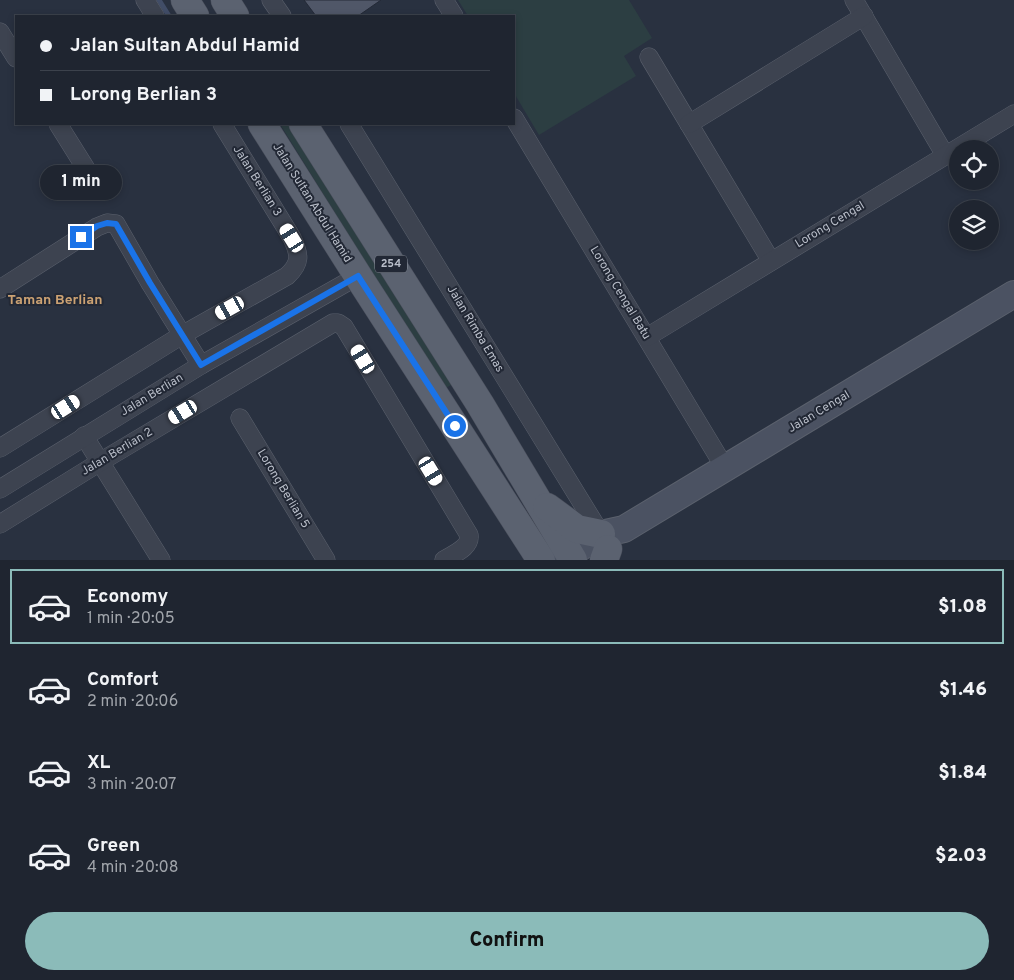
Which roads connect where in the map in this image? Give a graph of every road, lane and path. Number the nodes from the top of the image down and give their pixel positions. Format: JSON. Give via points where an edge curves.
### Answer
{"nodes":[{"id":1,"x":145,"y":0,"type":"edge"},
{"id":2,"x":185,"y":0,"type":"edge"},
{"id":3,"x":225,"y":0,"type":"edge"},
{"id":4,"x":271,"y":0,"type":"edge"},
{"id":5,"x":444,"y":0,"type":"edge"},
{"id":6,"x":854,"y":0,"type":"edge"},
{"id":7,"x":154,"y":15,"type":"edge"},
{"id":8,"x":194,"y":15,"type":"edge"},
{"id":9,"x":234,"y":15,"type":"edge"},
{"id":10,"x":281,"y":15,"type":"edge"},
{"id":11,"x":453,"y":15,"type":"edge"},
{"id":12,"x":864,"y":16,"type":"junction"},
{"id":13,"x":0,"y":32,"type":"edge"},
{"id":14,"x":15,"y":56,"type":"edge"},
{"id":15,"x":649,"y":57,"type":"dead end"},
{"id":16,"x":1014,"y":114,"type":"edge"},
{"id":17,"x":515,"y":120,"type":"edge"},
{"id":18,"x":689,"y":124,"type":"junction"},
{"id":19,"x":59,"y":125,"type":"edge"},
{"id":20,"x":223,"y":125,"type":"edge"},
{"id":21,"x":263,"y":125,"type":"edge"},
{"id":22,"x":304,"y":125,"type":"edge"},
{"id":23,"x":350,"y":125,"type":"edge"},
{"id":24,"x":946,"y":155,"type":"junction"},
{"id":25,"x":88,"y":172,"type":"dead end"},
{"id":26,"x":771,"y":261,"type":"junction"},
{"id":27,"x":358,"y":276,"type":"junction"},
{"id":28,"x":0,"y":290,"type":"edge"},
{"id":29,"x":1014,"y":294,"type":"edge"},
{"id":30,"x":182,"y":335,"type":"junction"},
{"id":31,"x":647,"y":336,"type":"junction"},
{"id":32,"x":201,"y":365,"type":"junction"},
{"id":33,"x":240,"y":418,"type":"dead end"},
{"id":34,"x":84,"y":436,"type":"junction"},
{"id":35,"x":0,"y":448,"type":"edge"},
{"id":36,"x":100,"y":462,"type":"junction"},
{"id":37,"x":725,"y":468,"type":"junction"},
{"id":38,"x":0,"y":488,"type":"edge"},
{"id":39,"x":538,"y":500,"type":"junction"},
{"id":40,"x":0,"y":524,"type":"edge"},
{"id":41,"x":592,"y":551,"type":"edge"},
{"id":42,"x":162,"y":560,"type":"edge"},
{"id":43,"x":326,"y":560,"type":"edge"},
{"id":44,"x":444,"y":560,"type":"edge"},
{"id":45,"x":540,"y":560,"type":"edge"}],
"edges":[{"from":1,"to":7,"type":"street"},
{"from":2,"to":8,"type":"main road"},
{"from":3,"to":9,"type":"main road"},
{"from":4,"to":10,"type":"street"},
{"from":5,"to":11,"type":"street"},
{"from":6,"to":12,"type":"street"},
{"from":12,"to":18,"type":"street"},
{"from":12,"to":24,"type":"street"},
{"from":13,"to":14,"type":"street"},
{"from":15,"to":18,"type":"street"},
{"from":16,"to":24,"type":"street","name":"Lorong Cengal"},
{"from":17,"to":31,"type":"street","name":"Lorong Cengal Batu"},
{"from":18,"to":26,"type":"street"},
{"from":19,"to":25,"type":"street"},
{"from":20,"to":30,"type":"street","name":"Jalan Berlian 3","via":[[298,248],[299,258],[287,276]]},
{"from":21,"to":27,"type":"main road","name":"Jalan Sultan Abdul Hamid","number":"254"},
{"from":22,"to":39,"type":"main road","number":"254"},
{"from":23,"to":41,"type":"street","name":"Jalan Rimba Emas"},
{"from":24,"to":26,"type":"street","name":"Lorong Cengal"},
{"from":26,"to":31,"type":"street","name":"Lorong Cengal"},
{"from":27,"to":32,"type":"street","name":"Jalan Berlian"},
{"from":27,"to":45,"type":"main road","name":"Jalan Sultan Abdul Hamid","number":"254"},
{"from":28,"to":30,"type":"street","via":[[97,226],[116,224]]},
{"from":29,"to":37,"type":"street","name":"Jalan Cengal"},
{"from":30,"to":32,"type":"street"},
{"from":30,"to":35,"type":"street"},
{"from":31,"to":37,"type":"street","name":"Lorong Cengal Batu"},
{"from":32,"to":34,"type":"street","name":"Jalan Berlian"},
{"from":33,"to":43,"type":"street","name":"Lorong Berlian 5"},
{"from":34,"to":36,"type":"street"},
{"from":34,"to":38,"type":"street","name":"Jalan Berlian"},
{"from":36,"to":40,"type":"street","name":"Jalan Berlian 2"},
{"from":36,"to":42,"type":"street"},
{"from":36,"to":44,"type":"street","name":"Jalan Berlian 2","via":[[324,328],[338,323],[344,327],[469,535],[468,545]]},
{"from":37,"to":41,"type":"street","name":"Jalan Cengal"},
{"from":39,"to":41,"type":"main road","number":"254"},
{"from":39,"to":41,"type":"main road","via":[[577,529]]}]}
